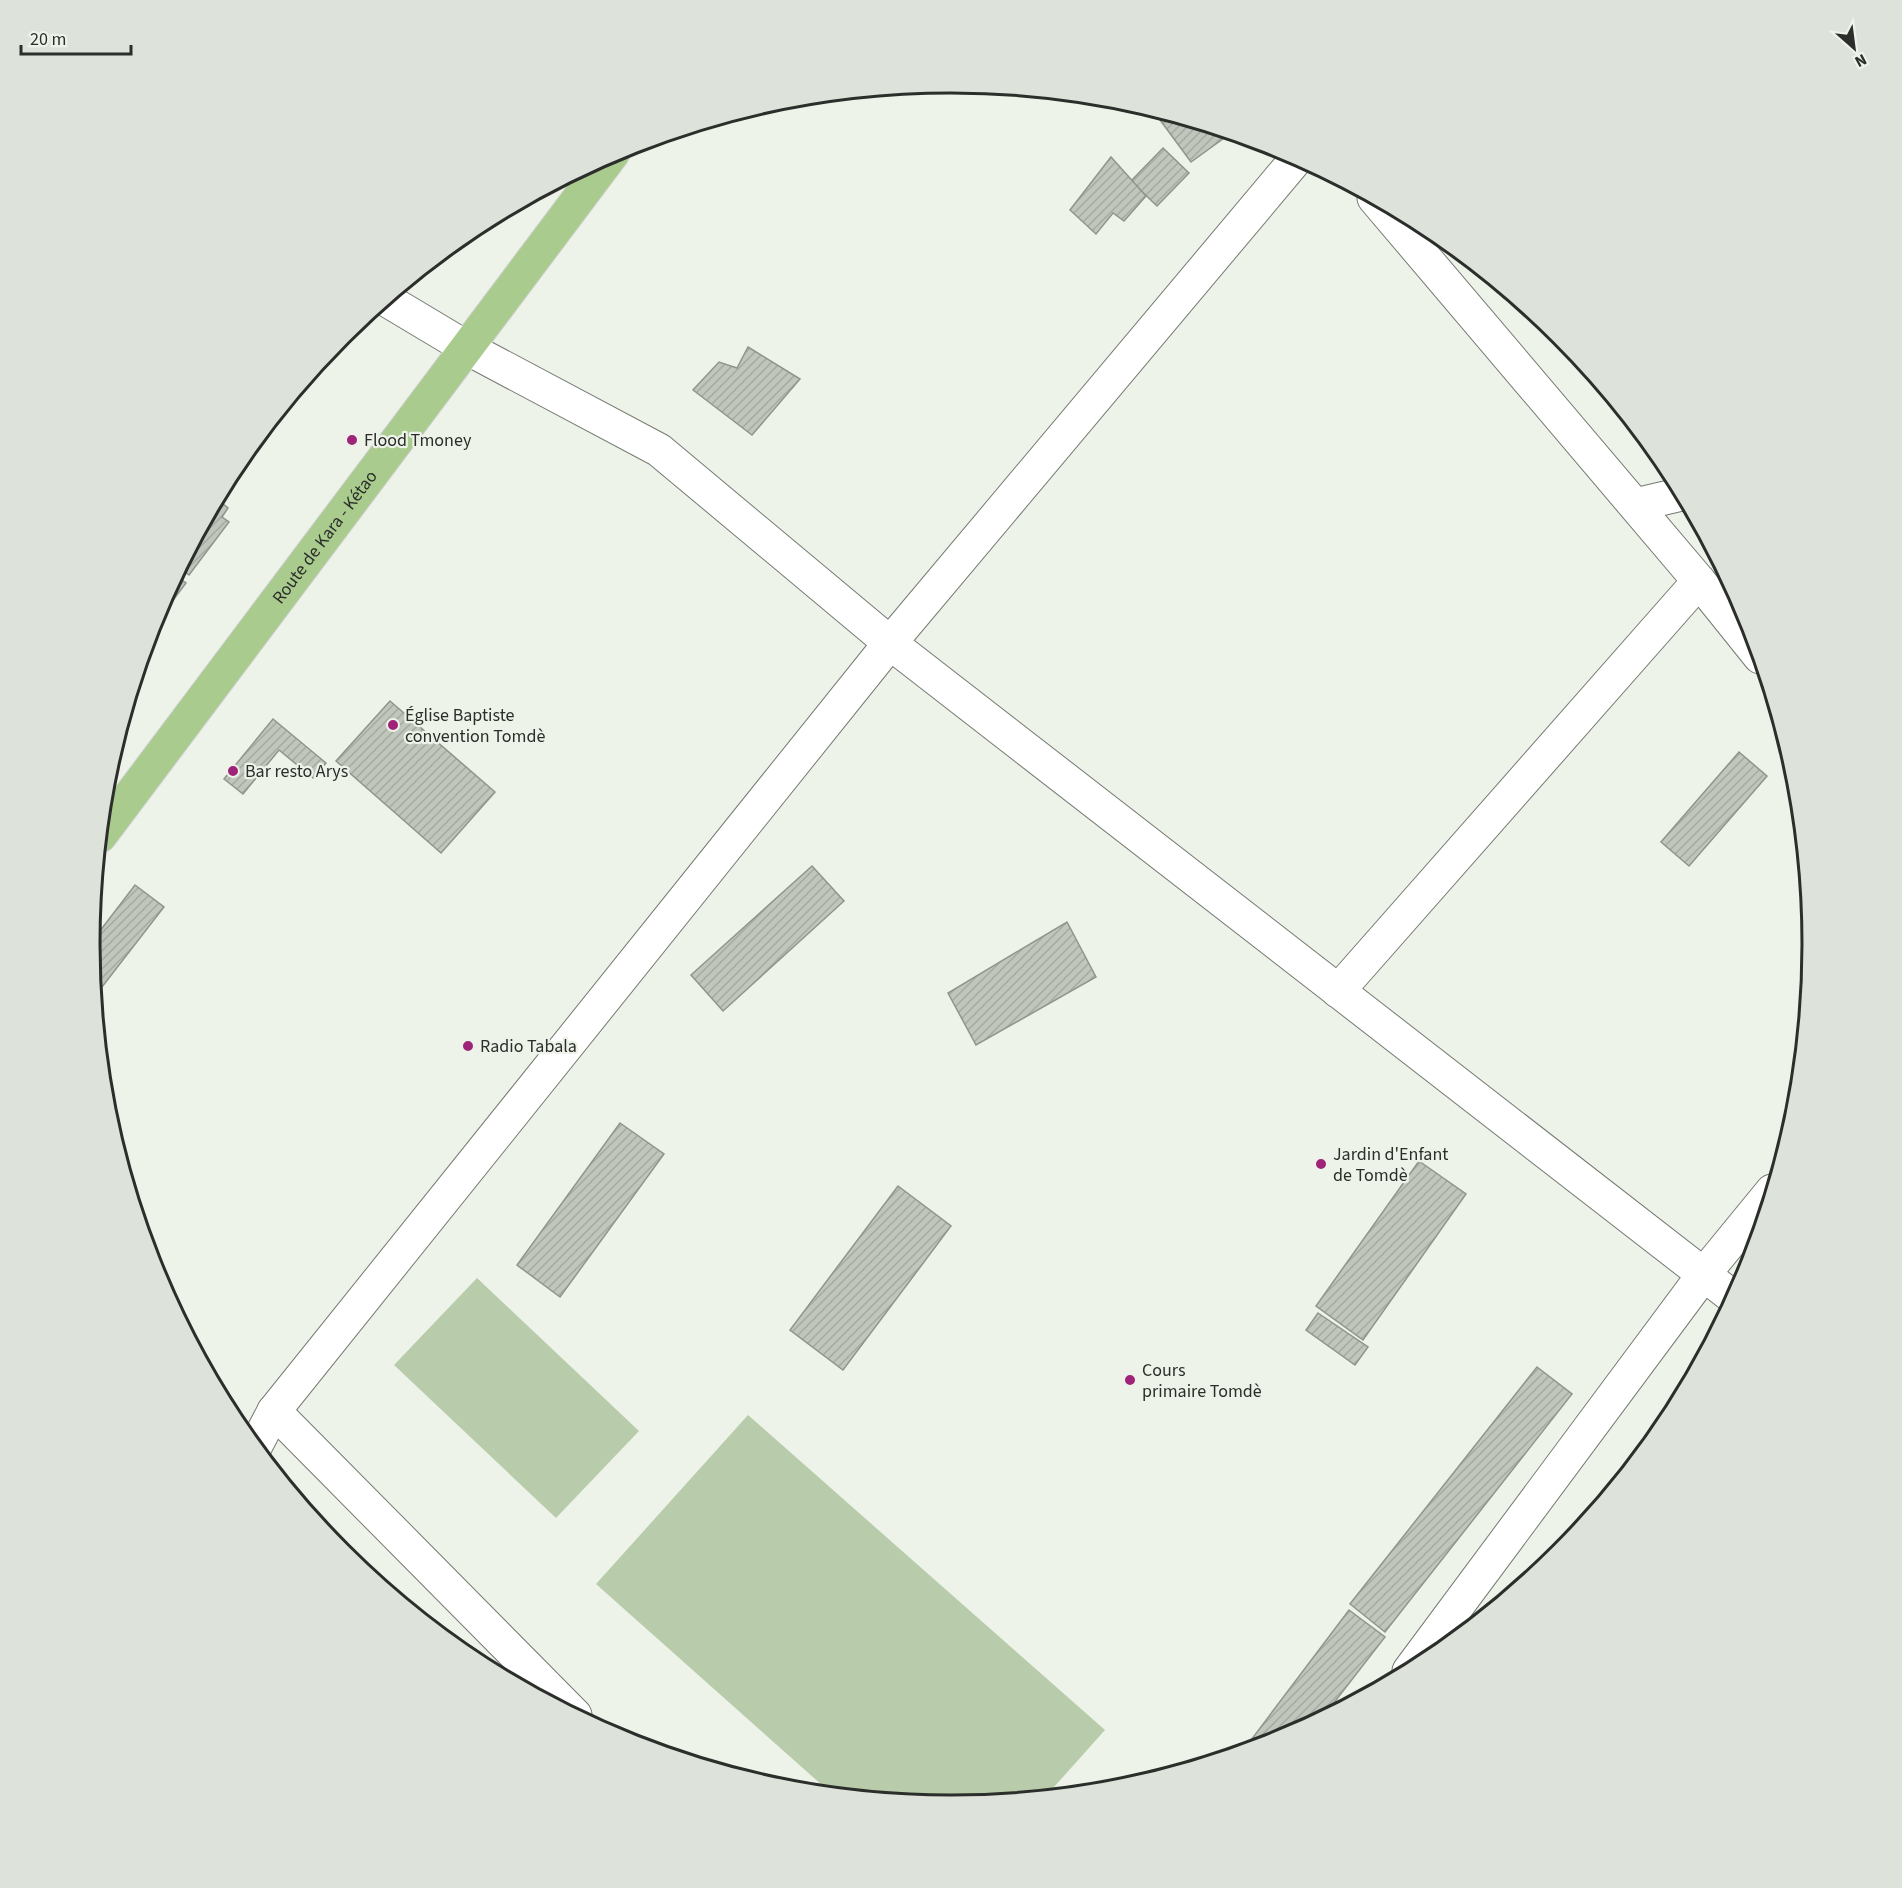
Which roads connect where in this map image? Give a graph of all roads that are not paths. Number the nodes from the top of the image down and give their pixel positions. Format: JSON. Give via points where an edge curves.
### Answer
{"nodes":[{"id":1,"x":1292,"y":165,"type":"edge"},
{"id":2,"x":601,"y":169,"type":"edge"},
{"id":3,"x":1387,"y":213,"type":"edge"},
{"id":4,"x":391,"y":303,"type":"edge"},
{"id":5,"x":467,"y":348,"type":"junction"},
{"id":6,"x":1674,"y":496,"type":"edge"},
{"id":7,"x":1635,"y":505,"type":"junction"},
{"id":8,"x":1699,"y":581,"type":"junction"},
{"id":9,"x":1745,"y":638,"type":"edge"},
{"id":10,"x":890,"y":643,"type":"junction"},
{"id":11,"x":108,"y":825,"type":"edge"},
{"id":12,"x":1338,"y":992,"type":"junction"},
{"id":13,"x":1761,"y":1204,"type":"edge"},
{"id":14,"x":1704,"y":1274,"type":"junction"},
{"id":15,"x":1727,"y":1292,"type":"edge"},
{"id":16,"x":274,"y":1411,"type":"junction"},
{"id":17,"x":259,"y":1439,"type":"edge"},
{"id":18,"x":1422,"y":1653,"type":"edge"},
{"id":19,"x":559,"y":1699,"type":"edge"}],
"edges":[{"from":1,"to":10,"type":"street"},
{"from":2,"to":5,"type":"main road","name":"Route de Kara - Kétao"},
{"from":3,"to":7,"type":"street"},
{"from":4,"to":5,"type":"street"},
{"from":5,"to":10,"type":"street","via":[[659,450]]},
{"from":5,"to":11,"type":"main road","name":"Route de Kara - Kétao"},
{"from":6,"to":7,"type":"street"},
{"from":7,"to":8,"type":"street"},
{"from":8,"to":9,"type":"street"},
{"from":8,"to":12,"type":"street"},
{"from":10,"to":12,"type":"street"},
{"from":10,"to":16,"type":"street"},
{"from":12,"to":14,"type":"street"},
{"from":13,"to":14,"type":"street"},
{"from":14,"to":15,"type":"street"},
{"from":14,"to":18,"type":"street"},
{"from":16,"to":17,"type":"street"},
{"from":16,"to":19,"type":"street"}]}
